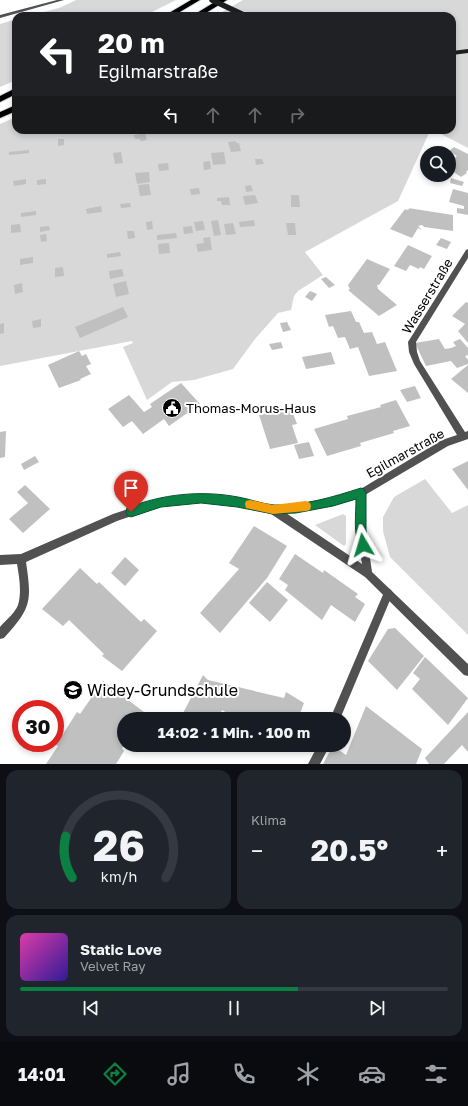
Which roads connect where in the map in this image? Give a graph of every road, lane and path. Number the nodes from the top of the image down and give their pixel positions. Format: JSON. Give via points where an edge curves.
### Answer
{"nodes":[{"id":1,"x":62,"y":0,"type":"edge"},
{"id":2,"x":196,"y":0,"type":"edge"},
{"id":3,"x":212,"y":0,"type":"edge"},
{"id":4,"x":223,"y":0,"type":"edge"},
{"id":5,"x":18,"y":12,"type":"edge"},
{"id":6,"x":175,"y":12,"type":"edge"},
{"id":7,"x":203,"y":12,"type":"edge"},
{"id":8,"x":238,"y":12,"type":"edge"},
{"id":9,"x":12,"y":14,"type":"edge"},
{"id":10,"x":0,"y":17,"type":"edge"},
{"id":11,"x":468,"y":51,"type":"edge"},
{"id":12,"x":456,"y":53,"type":"edge"},
{"id":13,"x":12,"y":94,"type":"edge"},
{"id":14,"x":0,"y":99,"type":"edge"},
{"id":15,"x":12,"y":110,"type":"edge"},
{"id":16,"x":0,"y":115,"type":"edge"},
{"id":17,"x":468,"y":252,"type":"edge"},
{"id":18,"x":465,"y":436,"type":"edge"},
{"id":19,"x":361,"y":493,"type":"junction"},
{"id":20,"x":273,"y":510,"type":"junction"},
{"id":21,"x":21,"y":559,"type":"junction"},
{"id":22,"x":0,"y":560,"type":"edge"},
{"id":23,"x":368,"y":574,"type":"junction"},
{"id":24,"x":388,"y":593,"type":"junction"},
{"id":25,"x":0,"y":634,"type":"edge"},
{"id":26,"x":468,"y":671,"type":"edge"},
{"id":27,"x":338,"y":712,"type":"edge"},
{"id":28,"x":320,"y":752,"type":"edge"},
{"id":29,"x":314,"y":764,"type":"edge"}],
"edges":[{"from":1,"to":5,"type":"street"},
{"from":2,"to":6,"type":"highway"},
{"from":3,"to":8,"type":"main road","bridge":true},
{"from":4,"to":7,"type":"highway"},
{"from":9,"to":10,"type":"street"},
{"from":11,"to":12,"type":"main road"},
{"from":13,"to":14,"type":"highway"},
{"from":15,"to":16,"type":"highway"},
{"from":17,"to":18,"type":"street","name":"Wasserstraße","via":[[412,342],[417,362]]},
{"from":18,"to":19,"type":"street","name":"Egilmarstraße","via":[[445,443]]},
{"from":19,"to":20,"type":"street","name":"Egilmarstraße","via":[[328,502]]},
{"from":19,"to":23,"type":"street","via":[[361,530]]},
{"from":20,"to":21,"type":"street","name":"Egilmarstraße","via":[[201,498],[161,502],[116,517]]},
{"from":20,"to":23,"type":"street"},
{"from":21,"to":22,"type":"street"},
{"from":21,"to":25,"type":"street","via":[[24,573],[23,604]]},
{"from":23,"to":24,"type":"street"},
{"from":24,"to":26,"type":"street"},
{"from":24,"to":27,"type":"street"},
{"from":28,"to":29,"type":"street"}]}
